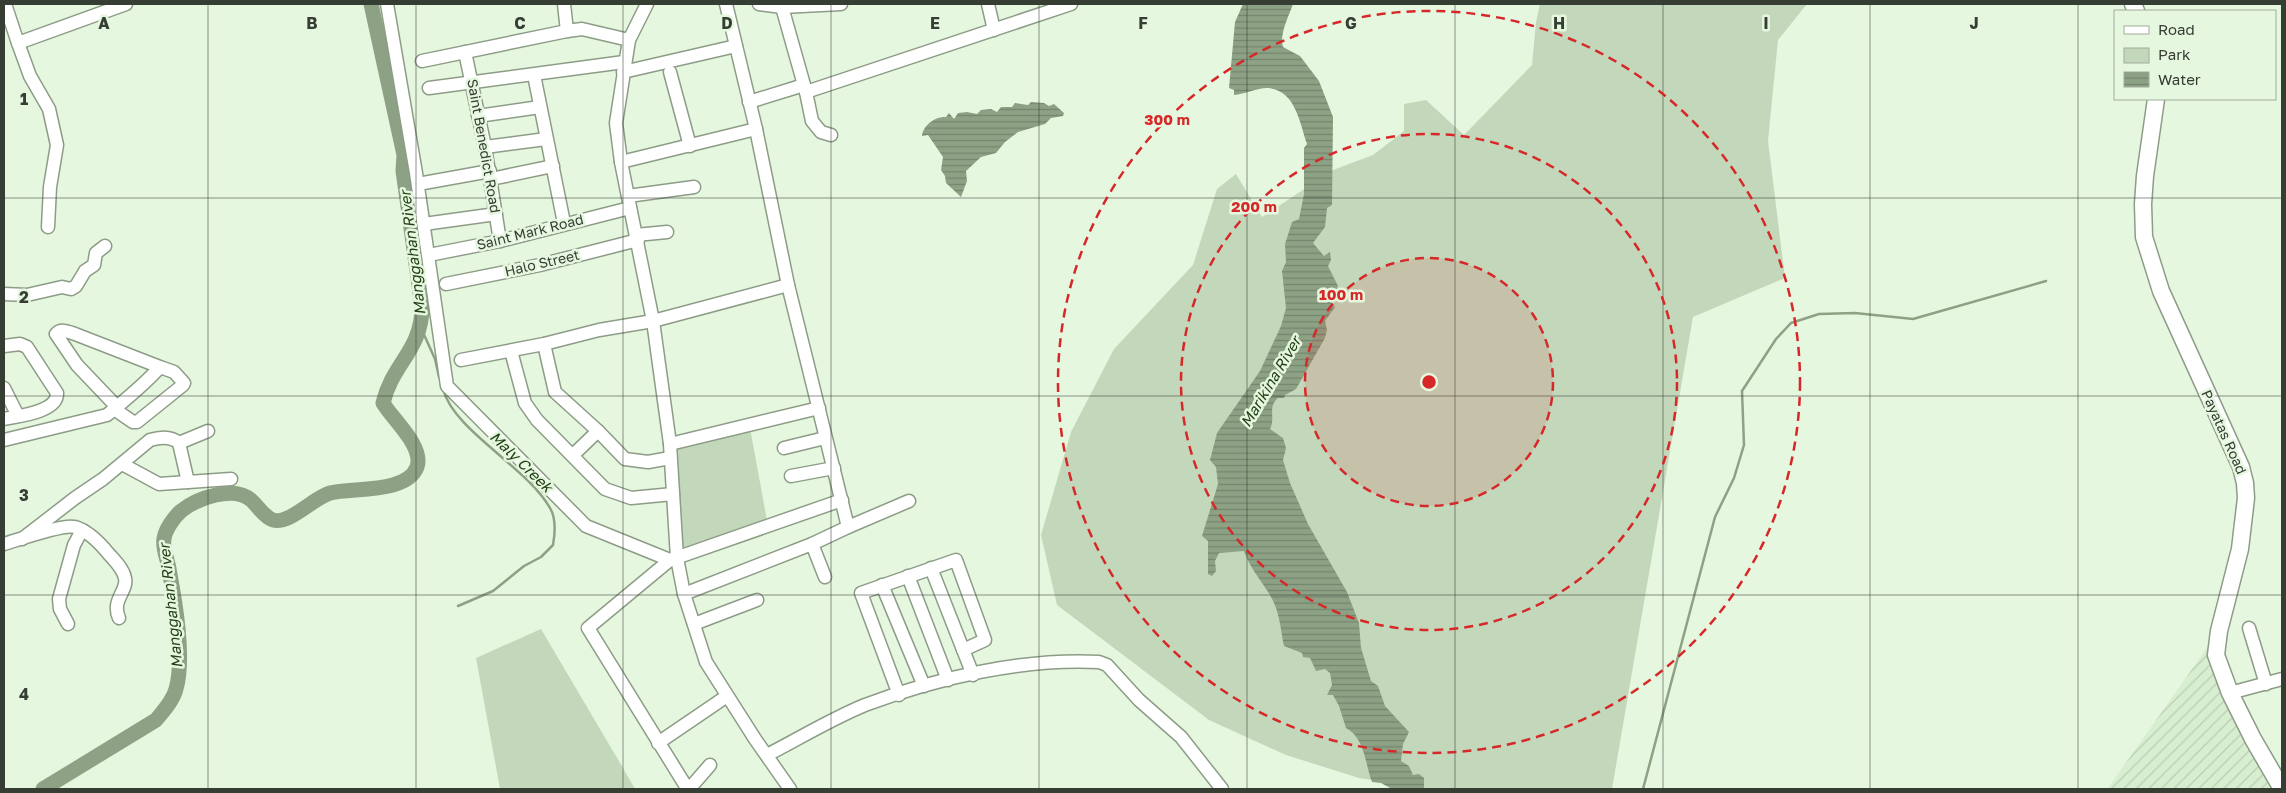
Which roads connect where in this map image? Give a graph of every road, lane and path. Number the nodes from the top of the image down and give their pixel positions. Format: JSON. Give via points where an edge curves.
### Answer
{"nodes":[{"id":1,"x":5,"y":4,"type":"edge"},
{"id":2,"x":126,"y":4,"type":"edge"},
{"id":3,"x":386,"y":4,"type":"edge"},
{"id":4,"x":564,"y":4,"type":"edge"},
{"id":5,"x":647,"y":4,"type":"edge"},
{"id":6,"x":726,"y":4,"type":"edge"},
{"id":7,"x":759,"y":4,"type":"edge"},
{"id":8,"x":841,"y":4,"type":"edge"},
{"id":9,"x":988,"y":4,"type":"edge"},
{"id":10,"x":1071,"y":4,"type":"edge"},
{"id":11,"x":782,"y":7,"type":"junction"},
{"id":12,"x":568,"y":30,"type":"junction"},
{"id":13,"x":994,"y":30,"type":"junction"},
{"id":14,"x":629,"y":40,"type":"junction"},
{"id":15,"x":18,"y":44,"type":"junction"},
{"id":16,"x":736,"y":46,"type":"junction"},
{"id":17,"x":466,"y":52,"type":"junction"},
{"id":18,"x":422,"y":61,"type":"dead end"},
{"id":19,"x":623,"y":67,"type":"junction"},
{"id":20,"x":670,"y":72,"type":"dead end"},
{"id":21,"x":534,"y":75,"type":"junction"},
{"id":22,"x":473,"y":83,"type":"junction"},
{"id":23,"x":429,"y":88,"type":"dead end"},
{"id":24,"x":805,"y":88,"type":"junction"},
{"id":25,"x":2156,"y":100,"type":"edge"},
{"id":26,"x":749,"y":102,"type":"junction"},
{"id":27,"x":540,"y":107,"type":"junction"},
{"id":28,"x":478,"y":116,"type":"junction"},
{"id":29,"x":756,"y":129,"type":"junction"},
{"id":30,"x":831,"y":134,"type":"dead end"},
{"id":31,"x":546,"y":139,"type":"junction"},
{"id":32,"x":690,"y":146,"type":"junction"},
{"id":33,"x":485,"y":147,"type":"junction"},
{"id":34,"x":621,"y":162,"type":"junction"},
{"id":35,"x":552,"y":166,"type":"junction"},
{"id":36,"x":490,"y":175,"type":"junction"},
{"id":37,"x":418,"y":184,"type":"junction"},
{"id":38,"x":694,"y":187,"type":"dead end"},
{"id":39,"x":629,"y":202,"type":"junction"},
{"id":40,"x":496,"y":214,"type":"junction"},
{"id":41,"x":564,"y":223,"type":"junction"},
{"id":42,"x":424,"y":224,"type":"junction"},
{"id":43,"x":48,"y":226,"type":"dead end"},
{"id":44,"x":667,"y":232,"type":"dead end"},
{"id":45,"x":637,"y":238,"type":"junction"},
{"id":46,"x":500,"y":241,"type":"junction"},
{"id":47,"x":105,"y":246,"type":"dead end"},
{"id":48,"x":429,"y":255,"type":"junction"},
{"id":49,"x":446,"y":284,"type":"dead end"},
{"id":50,"x":788,"y":285,"type":"junction"},
{"id":51,"x":4,"y":294,"type":"edge"},
{"id":52,"x":653,"y":321,"type":"junction"},
{"id":53,"x":544,"y":344,"type":"junction"},
{"id":54,"x":4,"y":346,"type":"edge"},
{"id":55,"x":511,"y":351,"type":"junction"},
{"id":56,"x":461,"y":360,"type":"dead end"},
{"id":57,"x":160,"y":367,"type":"junction"},
{"id":58,"x":4,"y":388,"type":"edge"},
{"id":59,"x":819,"y":408,"type":"junction"},
{"id":60,"x":112,"y":411,"type":"junction"},
{"id":61,"x":18,"y":416,"type":"junction"},
{"id":62,"x":4,"y":419,"type":"edge"},
{"id":63,"x":208,"y":431,"type":"dead end"},
{"id":64,"x":598,"y":431,"type":"junction"},
{"id":65,"x":825,"y":438,"type":"junction"},
{"id":66,"x":4,"y":440,"type":"edge"},
{"id":67,"x":179,"y":443,"type":"junction"},
{"id":68,"x":670,"y":444,"type":"junction"},
{"id":69,"x":784,"y":448,"type":"dead end"},
{"id":70,"x":573,"y":455,"type":"junction"},
{"id":71,"x":670,"y":458,"type":"junction"},
{"id":72,"x":122,"y":464,"type":"junction"},
{"id":73,"x":834,"y":468,"type":"junction"},
{"id":74,"x":790,"y":476,"type":"dead end"},
{"id":75,"x":231,"y":479,"type":"dead end"},
{"id":76,"x":188,"y":482,"type":"junction"},
{"id":77,"x":673,"y":494,"type":"junction"},
{"id":78,"x":842,"y":500,"type":"junction"},
{"id":79,"x":909,"y":500,"type":"dead end"},
{"id":80,"x":848,"y":527,"type":"junction"},
{"id":81,"x":82,"y":530,"type":"junction"},
{"id":82,"x":22,"y":539,"type":"junction"},
{"id":83,"x":4,"y":544,"type":"edge"},
{"id":84,"x":812,"y":544,"type":"junction"},
{"id":85,"x":674,"y":559,"type":"junction"},
{"id":86,"x":931,"y":568,"type":"junction"},
{"id":87,"x":908,"y":576,"type":"junction"},
{"id":88,"x":825,"y":577,"type":"dead end"},
{"id":89,"x":882,"y":585,"type":"junction"},
{"id":90,"x":684,"y":594,"type":"junction"},
{"id":91,"x":757,"y":600,"type":"dead end"},
{"id":92,"x":119,"y":618,"type":"dead end"},
{"id":93,"x":68,"y":624,"type":"dead end"},
{"id":94,"x":694,"y":624,"type":"junction"},
{"id":95,"x":2249,"y":628,"type":"dead end"},
{"id":96,"x":963,"y":650,"type":"junction"},
{"id":97,"x":973,"y":675,"type":"junction"},
{"id":98,"x":2282,"y":679,"type":"edge"},
{"id":99,"x":948,"y":680,"type":"junction"},
{"id":100,"x":2266,"y":684,"type":"junction"},
{"id":101,"x":924,"y":686,"type":"junction"},
{"id":102,"x":2230,"y":692,"type":"junction"},
{"id":103,"x":899,"y":694,"type":"junction"},
{"id":104,"x":726,"y":696,"type":"junction"},
{"id":105,"x":658,"y":743,"type":"junction"},
{"id":106,"x":767,"y":755,"type":"junction"},
{"id":107,"x":710,"y":765,"type":"dead end"},
{"id":108,"x":790,"y":789,"type":"edge"},
{"id":109,"x":1222,"y":789,"type":"edge"},
{"id":110,"x":2282,"y":789,"type":"edge"}],
"edges":[{"from":1,"to":15,"type":"street"},
{"from":2,"to":15,"type":"street"},
{"from":3,"to":37,"type":"street"},
{"from":4,"to":12,"type":"street"},
{"from":5,"to":14,"type":"street"},
{"from":6,"to":16,"type":"street"},
{"from":7,"to":11,"type":"street"},
{"from":8,"to":11,"type":"street"},
{"from":9,"to":13,"type":"street"},
{"from":10,"to":13,"type":"street"},
{"from":11,"to":24,"type":"street"},
{"from":12,"to":14,"type":"street","via":[[582,29]]},
{"from":12,"to":17,"type":"street"},
{"from":13,"to":24,"type":"street"},
{"from":14,"to":19,"type":"street"},
{"from":15,"to":43,"type":"street","via":[[30,76],[49,108],[57,145]]},
{"from":16,"to":19,"type":"street"},
{"from":16,"to":26,"type":"street"},
{"from":17,"to":18,"type":"street"},
{"from":17,"to":22,"type":"street","name":"Saint Benedict Road"},
{"from":19,"to":21,"type":"street"},
{"from":19,"to":34,"type":"street","via":[[616,123]]},
{"from":20,"to":32,"type":"street"},
{"from":21,"to":22,"type":"street"},
{"from":21,"to":27,"type":"street"},
{"from":22,"to":23,"type":"street"},
{"from":22,"to":28,"type":"street","name":"Saint Benedict Road"},
{"from":24,"to":26,"type":"street"},
{"from":24,"to":30,"type":"street","via":[[815,127]]},
{"from":25,"to":102,"type":"main road","name":"Payatas Road","via":[[2145,176],[2144,237],[2161,290],[2246,483],[2240,549],[2216,644],[2218,662]]},
{"from":26,"to":29,"type":"street"},
{"from":27,"to":28,"type":"street"},
{"from":27,"to":31,"type":"street"},
{"from":28,"to":33,"type":"street","name":"Saint Benedict Road"},
{"from":29,"to":32,"type":"street"},
{"from":29,"to":50,"type":"street"},
{"from":31,"to":33,"type":"street"},
{"from":31,"to":35,"type":"street"},
{"from":32,"to":34,"type":"street"},
{"from":33,"to":36,"type":"street","name":"Saint Benedict Road"},
{"from":34,"to":39,"type":"street"},
{"from":35,"to":36,"type":"street"},
{"from":35,"to":41,"type":"street"},
{"from":36,"to":37,"type":"street"},
{"from":36,"to":40,"type":"street","name":"Saint Benedict Road"},
{"from":37,"to":42,"type":"street"},
{"from":38,"to":39,"type":"street","name":"Saint Mark Road"},
{"from":39,"to":41,"type":"street","name":"Saint Mark Road"},
{"from":39,"to":45,"type":"street"},
{"from":40,"to":42,"type":"street"},
{"from":40,"to":46,"type":"street","name":"Saint Benedict Road"},
{"from":41,"to":46,"type":"street","name":"Saint Mark Road"},
{"from":42,"to":48,"type":"street"},
{"from":44,"to":45,"type":"street","name":"Halo Street"},
{"from":45,"to":49,"type":"street","name":"Halo Street","via":[[540,265]]},
{"from":45,"to":52,"type":"street"},
{"from":46,"to":48,"type":"street","name":"Saint Mark Road"},
{"from":47,"to":51,"type":"street","via":[[96,253],[94,265],[71,289],[62,287],[27,295]]},
{"from":48,"to":85,"type":"street","via":[[447,386],[586,526]]},
{"from":50,"to":52,"type":"street"},
{"from":50,"to":59,"type":"street"},
{"from":52,"to":53,"type":"street"},
{"from":52,"to":68,"type":"street"},
{"from":53,"to":55,"type":"street"},
{"from":53,"to":64,"type":"street","via":[[554,392]]},
{"from":54,"to":61,"type":"street","via":[[20,344],[27,347],[57,398],[49,408]]},
{"from":55,"to":56,"type":"street"},
{"from":55,"to":70,"type":"street","via":[[526,404],[537,420]]},
{"from":57,"to":60,"type":"street"},
{"from":57,"to":60,"type":"street","via":[[179,377],[183,386],[137,422]]},
{"from":57,"to":60,"type":"street","via":[[75,334],[58,331],[56,334]]},
{"from":58,"to":61,"type":"street"},
{"from":59,"to":65,"type":"street"},
{"from":59,"to":68,"type":"street"},
{"from":60,"to":66,"type":"street"},
{"from":61,"to":62,"type":"street"},
{"from":63,"to":67,"type":"street"},
{"from":64,"to":70,"type":"street"},
{"from":64,"to":71,"type":"street","via":[[624,459],[648,462]]},
{"from":65,"to":69,"type":"street"},
{"from":65,"to":73,"type":"street"},
{"from":67,"to":72,"type":"street","via":[[171,438],[156,438]]},
{"from":67,"to":76,"type":"street"},
{"from":68,"to":71,"type":"street"},
{"from":70,"to":77,"type":"street","via":[[605,489],[614,493],[632,498]]},
{"from":71,"to":77,"type":"street"},
{"from":72,"to":76,"type":"street","via":[[159,484]]},
{"from":72,"to":82,"type":"street"},
{"from":73,"to":74,"type":"street"},
{"from":73,"to":78,"type":"street"},
{"from":75,"to":76,"type":"street"},
{"from":77,"to":85,"type":"street"},
{"from":78,"to":80,"type":"street"},
{"from":78,"to":85,"type":"street"},
{"from":79,"to":80,"type":"street"},
{"from":80,"to":84,"type":"street"},
{"from":81,"to":82,"type":"street","via":[[72,526]]},
{"from":81,"to":92,"type":"street","via":[[100,543],[125,577],[117,601]]},
{"from":81,"to":93,"type":"street","via":[[74,545],[58,599]]},
{"from":82,"to":83,"type":"street"},
{"from":84,"to":88,"type":"street"},
{"from":84,"to":90,"type":"street"},
{"from":85,"to":90,"type":"street"},
{"from":85,"to":105,"type":"street","via":[[588,628]]},
{"from":86,"to":87,"type":"street"},
{"from":86,"to":96,"type":"street"},
{"from":86,"to":96,"type":"street","via":[[956,560],[985,640]]},
{"from":87,"to":89,"type":"street"},
{"from":87,"to":99,"type":"street"},
{"from":89,"to":101,"type":"street"},
{"from":89,"to":103,"type":"street","via":[[861,593]]},
{"from":90,"to":94,"type":"street"},
{"from":91,"to":94,"type":"street"},
{"from":94,"to":104,"type":"street","via":[[706,662]]},
{"from":95,"to":100,"type":"street"},
{"from":96,"to":97,"type":"street"},
{"from":97,"to":99,"type":"street"},
{"from":97,"to":109,"type":"street","via":[[1039,662],[1072,660],[1107,665],[1138,700],[1181,737]]},
{"from":98,"to":100,"type":"street"},
{"from":99,"to":101,"type":"street"},
{"from":100,"to":102,"type":"street"},
{"from":101,"to":103,"type":"street"},
{"from":102,"to":110,"type":"main road","name":"Payatas Road"},
{"from":103,"to":106,"type":"street","via":[[829,721]]},
{"from":104,"to":105,"type":"street"},
{"from":104,"to":106,"type":"street"},
{"from":105,"to":107,"type":"street","via":[[688,788]]},
{"from":106,"to":108,"type":"street"}]}
